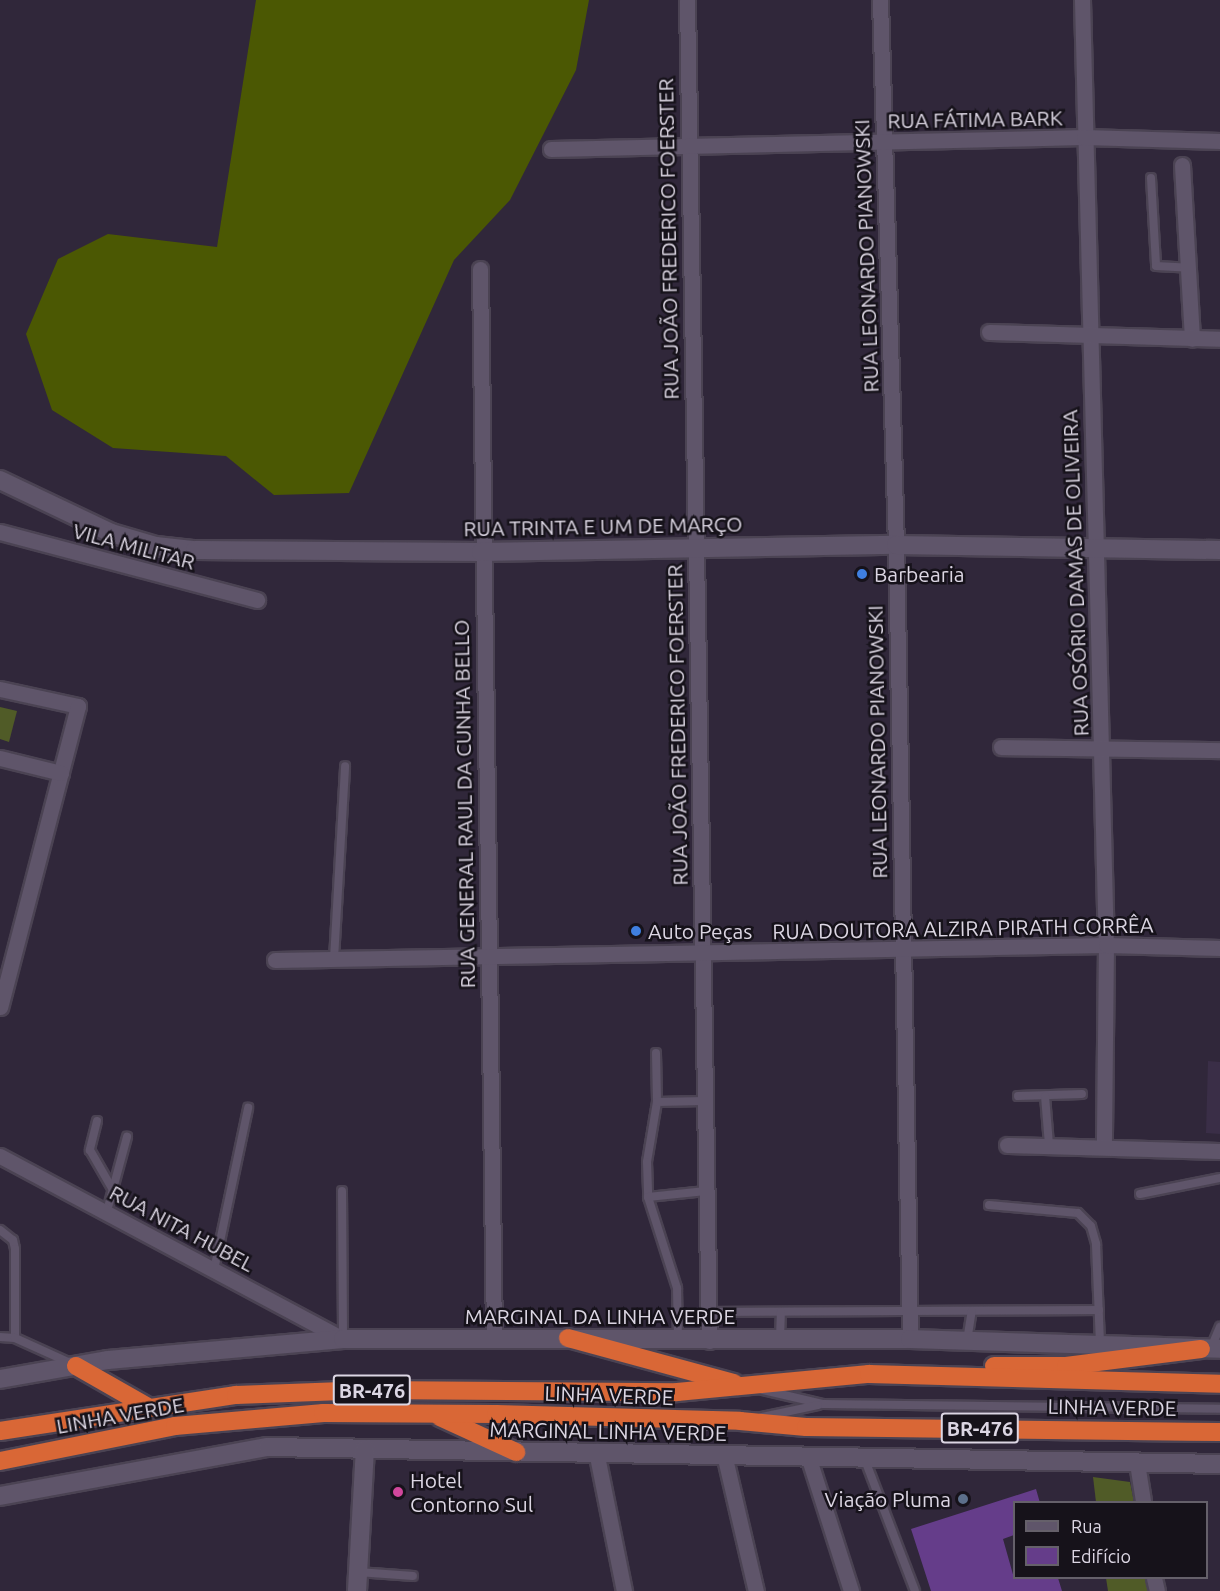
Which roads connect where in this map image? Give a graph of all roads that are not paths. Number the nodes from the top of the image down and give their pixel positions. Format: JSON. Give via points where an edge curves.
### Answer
{"nodes":[{"id":1,"x":687,"y":0,"type":"edge"},
{"id":2,"x":880,"y":0,"type":"edge"},
{"id":3,"x":1082,"y":0,"type":"edge"},
{"id":4,"x":1084,"y":138,"type":"junction"},
{"id":5,"x":1220,"y":141,"type":"edge"},
{"id":6,"x":884,"y":142,"type":"junction"},
{"id":7,"x":686,"y":146,"type":"junction"},
{"id":8,"x":551,"y":149,"type":"dead end"},
{"id":9,"x":1182,"y":165,"type":"dead end"},
{"id":10,"x":1150,"y":178,"type":"dead end"},
{"id":11,"x":1189,"y":268,"type":"junction"},
{"id":12,"x":480,"y":269,"type":"dead end"},
{"id":13,"x":989,"y":332,"type":"dead end"},
{"id":14,"x":1089,"y":336,"type":"junction"},
{"id":15,"x":1192,"y":339,"type":"junction"},
{"id":16,"x":1220,"y":339,"type":"edge"},
{"id":17,"x":0,"y":480,"type":"edge"},
{"id":18,"x":0,"y":532,"type":"edge"},
{"id":19,"x":896,"y":545,"type":"junction"},
{"id":20,"x":694,"y":547,"type":"junction"},
{"id":21,"x":1096,"y":548,"type":"junction"},
{"id":22,"x":1220,"y":550,"type":"edge"},
{"id":23,"x":481,"y":552,"type":"junction"},
{"id":24,"x":257,"y":600,"type":"dead end"},
{"id":25,"x":0,"y":688,"type":"edge"},
{"id":26,"x":1001,"y":747,"type":"dead end"},
{"id":27,"x":1101,"y":748,"type":"junction"},
{"id":28,"x":1220,"y":750,"type":"edge"},
{"id":29,"x":0,"y":758,"type":"edge"},
{"id":30,"x":345,"y":766,"type":"dead end"},
{"id":31,"x":61,"y":773,"type":"junction"},
{"id":32,"x":1106,"y":945,"type":"junction"},
{"id":33,"x":901,"y":948,"type":"junction"},
{"id":34,"x":1220,"y":948,"type":"edge"},
{"id":35,"x":701,"y":952,"type":"junction"},
{"id":36,"x":487,"y":956,"type":"junction"},
{"id":37,"x":334,"y":959,"type":"junction"},
{"id":38,"x":275,"y":960,"type":"dead end"},
{"id":39,"x":0,"y":1007,"type":"edge"},
{"id":40,"x":656,"y":1053,"type":"dead end"},
{"id":41,"x":1082,"y":1094,"type":"dead end"},
{"id":42,"x":1018,"y":1096,"type":"dead end"},
{"id":43,"x":1045,"y":1096,"type":"junction"},
{"id":44,"x":704,"y":1101,"type":"junction"},
{"id":45,"x":657,"y":1102,"type":"junction"},
{"id":46,"x":248,"y":1108,"type":"dead end"},
{"id":47,"x":97,"y":1121,"type":"dead end"},
{"id":48,"x":127,"y":1137,"type":"dead end"},
{"id":49,"x":1007,"y":1145,"type":"dead end"},
{"id":50,"x":1048,"y":1145,"type":"junction"},
{"id":51,"x":1104,"y":1145,"type":"junction"},
{"id":52,"x":1220,"y":1151,"type":"edge"},
{"id":53,"x":0,"y":1156,"type":"edge"},
{"id":54,"x":1220,"y":1178,"type":"edge"},
{"id":55,"x":113,"y":1190,"type":"junction"},
{"id":56,"x":342,"y":1191,"type":"dead end"},
{"id":57,"x":706,"y":1191,"type":"junction"},
{"id":58,"x":1140,"y":1194,"type":"dead end"},
{"id":59,"x":648,"y":1197,"type":"junction"},
{"id":60,"x":989,"y":1204,"type":"dead end"},
{"id":61,"x":107,"y":1211,"type":"junction"},
{"id":62,"x":0,"y":1230,"type":"edge"},
{"id":63,"x":214,"y":1270,"type":"junction"},
{"id":64,"x":1099,"y":1310,"type":"junction"},
{"id":65,"x":972,"y":1311,"type":"junction"},
{"id":66,"x":708,"y":1312,"type":"junction"},
{"id":67,"x":781,"y":1312,"type":"junction"},
{"id":68,"x":910,"y":1312,"type":"junction"},
{"id":69,"x":1220,"y":1327,"type":"edge"},
{"id":70,"x":0,"y":1337,"type":"edge"},
{"id":71,"x":15,"y":1338,"type":"junction"},
{"id":72,"x":494,"y":1338,"type":"junction"},
{"id":73,"x":568,"y":1338,"type":"junction"},
{"id":74,"x":343,"y":1339,"type":"junction"},
{"id":75,"x":780,"y":1339,"type":"junction"},
{"id":76,"x":910,"y":1339,"type":"junction"},
{"id":77,"x":678,"y":1340,"type":"junction"},
{"id":78,"x":709,"y":1341,"type":"junction"},
{"id":79,"x":967,"y":1341,"type":"junction"},
{"id":80,"x":1100,"y":1346,"type":"junction"},
{"id":81,"x":1211,"y":1349,"type":"edge"},
{"id":82,"x":76,"y":1366,"type":"junction"},
{"id":83,"x":936,"y":1377,"type":"junction"},
{"id":84,"x":0,"y":1379,"type":"edge"},
{"id":85,"x":1220,"y":1384,"type":"edge"},
{"id":86,"x":747,"y":1386,"type":"junction"},
{"id":87,"x":823,"y":1404,"type":"junction"},
{"id":88,"x":146,"y":1406,"type":"junction"},
{"id":89,"x":1220,"y":1409,"type":"edge"},
{"id":90,"x":432,"y":1414,"type":"junction"},
{"id":91,"x":740,"y":1422,"type":"junction"},
{"id":92,"x":1089,"y":1428,"type":"junction"},
{"id":93,"x":0,"y":1431,"type":"edge"},
{"id":94,"x":1220,"y":1432,"type":"edge"},
{"id":95,"x":1220,"y":1443,"type":"edge"},
{"id":96,"x":365,"y":1449,"type":"junction"},
{"id":97,"x":596,"y":1451,"type":"junction"},
{"id":98,"x":516,"y":1452,"type":"junction"},
{"id":99,"x":724,"y":1454,"type":"junction"},
{"id":100,"x":809,"y":1459,"type":"junction"},
{"id":101,"x":865,"y":1460,"type":"junction"},
{"id":102,"x":0,"y":1461,"type":"edge"},
{"id":103,"x":1137,"y":1463,"type":"junction"},
{"id":104,"x":1220,"y":1464,"type":"edge"},
{"id":105,"x":0,"y":1496,"type":"edge"},
{"id":106,"x":1143,"y":1501,"type":"edge"},
{"id":107,"x":358,"y":1572,"type":"junction"},
{"id":108,"x":413,"y":1576,"type":"dead end"},
{"id":109,"x":357,"y":1591,"type":"edge"},
{"id":110,"x":624,"y":1591,"type":"edge"},
{"id":111,"x":756,"y":1591,"type":"edge"},
{"id":112,"x":851,"y":1591,"type":"edge"},
{"id":113,"x":915,"y":1591,"type":"edge"}],
"edges":[{"from":1,"to":7,"type":"street","name":"RUA JOÃO FREDERICO FOERSTER"},
{"from":2,"to":6,"type":"street","name":"RUA LEONARDO PIANOWSKI"},
{"from":3,"to":4,"type":"street","name":"RUA OSÓRIO DAMAS DE OLIVEIRA"},
{"from":4,"to":5,"type":"street","name":"RUA FÁTIMA BARK"},
{"from":4,"to":6,"type":"street","name":"RUA FÁTIMA BARK"},
{"from":4,"to":14,"type":"street","name":"RUA OSÓRIO DAMAS DE OLIVEIRA"},
{"from":6,"to":7,"type":"street","name":"RUA FÁTIMA BARK"},
{"from":6,"to":19,"type":"street","name":"RUA LEONARDO PIANOWSKI"},
{"from":7,"to":8,"type":"street","name":"RUA FÁTIMA BARK"},
{"from":7,"to":20,"type":"street","name":"RUA JOÃO FREDERICO FOERSTER"},
{"from":9,"to":11,"type":"street"},
{"from":10,"to":11,"type":"lane","via":[[1156,266]]},
{"from":11,"to":15,"type":"street"},
{"from":12,"to":23,"type":"street","name":"RUA GENERAL RAUL DA CUNHA BELLO"},
{"from":13,"to":14,"type":"street"},
{"from":14,"to":15,"type":"street"},
{"from":14,"to":21,"type":"street","name":"RUA OSÓRIO DAMAS DE OLIVEIRA"},
{"from":15,"to":16,"type":"street"},
{"from":17,"to":23,"type":"main road","name":"RUA TRINTA E UM DE MARÇO","via":[[111,533],[156,546],[195,550]]},
{"from":18,"to":24,"type":"street","name":"VILA MILITAR"},
{"from":19,"to":20,"type":"main road","name":"RUA TRINTA E UM DE MARÇO"},
{"from":19,"to":21,"type":"main road","name":"RUA TRINTA E UM DE MARÇO"},
{"from":19,"to":33,"type":"street","name":"RUA LEONARDO PIANOWSKI"},
{"from":20,"to":23,"type":"main road","name":"RUA TRINTA E UM DE MARÇO"},
{"from":20,"to":35,"type":"street","name":"RUA JOÃO FREDERICO FOERSTER"},
{"from":21,"to":22,"type":"main road","name":"RUA TRINTA E UM DE MARÇO"},
{"from":21,"to":27,"type":"street","name":"RUA OSÓRIO DAMAS DE OLIVEIRA"},
{"from":23,"to":36,"type":"street","name":"RUA GENERAL RAUL DA CUNHA BELLO"},
{"from":25,"to":31,"type":"street","via":[[78,706]]},
{"from":26,"to":27,"type":"street"},
{"from":27,"to":28,"type":"street"},
{"from":27,"to":32,"type":"street","name":"RUA OSÓRIO DAMAS DE OLIVEIRA"},
{"from":29,"to":31,"type":"street"},
{"from":30,"to":37,"type":"lane"},
{"from":31,"to":39,"type":"street"},
{"from":32,"to":33,"type":"street","name":"RUA DOUTORA ALZIRA PIRATH CORRÊA"},
{"from":32,"to":34,"type":"street","name":"RUA DOUTORA ALZIRA PIRATH CORRÊA"},
{"from":32,"to":51,"type":"street","name":"RUA OSÓRIO DAMAS DE OLIVEIRA"},
{"from":33,"to":35,"type":"street","name":"RUA DOUTORA ALZIRA PIRATH CORRÊA"},
{"from":33,"to":68,"type":"street","name":"RUA LEONARDO PIANOWSKI"},
{"from":35,"to":36,"type":"street","name":"RUA DOUTORA ALZIRA PIRATH CORRÊA"},
{"from":35,"to":44,"type":"street","name":"RUA JOÃO FREDERICO FOERSTER"},
{"from":36,"to":37,"type":"street","name":"RUA DOUTORA ALZIRA PIRATH CORRÊA"},
{"from":36,"to":72,"type":"street","name":"RUA GENERAL RAUL DA CUNHA BELLO"},
{"from":37,"to":38,"type":"street","name":"RUA DOUTORA ALZIRA PIRATH CORRÊA"},
{"from":40,"to":45,"type":"lane"},
{"from":41,"to":43,"type":"lane"},
{"from":42,"to":43,"type":"lane"},
{"from":43,"to":50,"type":"lane"},
{"from":44,"to":45,"type":"lane"},
{"from":44,"to":57,"type":"street","name":"RUA JOÃO FREDERICO FOERSTER"},
{"from":45,"to":59,"type":"lane","via":[[647,1162]]},
{"from":46,"to":63,"type":"lane"},
{"from":47,"to":55,"type":"lane","via":[[90,1150]]},
{"from":48,"to":55,"type":"lane"},
{"from":49,"to":50,"type":"street"},
{"from":50,"to":51,"type":"street"},
{"from":51,"to":52,"type":"street"},
{"from":53,"to":61,"type":"street","name":"RUA NITA HUBEL"},
{"from":54,"to":58,"type":"lane"},
{"from":55,"to":61,"type":"lane"},
{"from":56,"to":74,"type":"lane"},
{"from":57,"to":59,"type":"lane"},
{"from":57,"to":66,"type":"street","name":"RUA JOÃO FREDERICO FOERSTER"},
{"from":59,"to":77,"type":"lane","via":[[677,1288]]},
{"from":60,"to":64,"type":"lane","via":[[1078,1213],[1091,1226],[1096,1244]]},
{"from":61,"to":63,"type":"street","name":"RUA NITA HUBEL"},
{"from":62,"to":71,"type":"lane","via":[[13,1240],[15,1249]]},
{"from":63,"to":74,"type":"street","name":"RUA NITA HUBEL"},
{"from":64,"to":65,"type":"lane"},
{"from":64,"to":80,"type":"lane"},
{"from":65,"to":68,"type":"lane"},
{"from":65,"to":79,"type":"lane"},
{"from":66,"to":67,"type":"lane"},
{"from":66,"to":78,"type":"street","name":"RUA JOÃO FREDERICO FOERSTER"},
{"from":67,"to":68,"type":"lane"},
{"from":67,"to":75,"type":"lane"},
{"from":68,"to":76,"type":"street","name":"RUA LEONARDO PIANOWSKI"},
{"from":69,"to":81,"type":"lane"},
{"from":70,"to":71,"type":"lane"},
{"from":71,"to":82,"type":"lane"},
{"from":72,"to":73,"type":"main road","name":"MARGINAL DA LINHA VERDE"},
{"from":72,"to":74,"type":"main road","name":"MARGINAL DA LINHA VERDE"},
{"from":73,"to":77,"type":"main road","name":"MARGINAL DA LINHA VERDE"},
{"from":73,"to":86,"type":"highway"},
{"from":74,"to":82,"type":"main road","name":"MARGINAL DA LINHA VERDE"},
{"from":75,"to":76,"type":"main road","name":"MARGINAL DA LINHA VERDE"},
{"from":75,"to":78,"type":"main road","name":"MARGINAL DA LINHA VERDE"},
{"from":76,"to":79,"type":"main road","name":"MARGINAL DA LINHA VERDE"},
{"from":77,"to":78,"type":"main road","name":"MARGINAL DA LINHA VERDE"},
{"from":79,"to":80,"type":"main road","name":"MARGINAL DA LINHA VERDE"},
{"from":80,"to":81,"type":"main road","name":"MARGINAL DA LINHA VERDE"},
{"from":81,"to":83,"type":"highway","via":[[1066,1366],[984,1366]]},
{"from":82,"to":84,"type":"main road","name":"MARGINAL DA LINHA VERDE"},
{"from":82,"to":88,"type":"highway"},
{"from":83,"to":85,"type":"highway","name":"LINHA VERDE","number":"BR-476"},
{"from":83,"to":86,"type":"highway","name":"LINHA VERDE","number":"BR-476","via":[[822,1376]]},
{"from":86,"to":87,"type":"lane"},
{"from":86,"to":88,"type":"highway","name":"LINHA VERDE","number":"BR-476","via":[[677,1392],[369,1390],[236,1395]]},
{"from":87,"to":89,"type":"lane"},
{"from":87,"to":91,"type":"lane"},
{"from":88,"to":93,"type":"highway","name":"LINHA VERDE","number":"BR-476"},
{"from":90,"to":91,"type":"highway","name":"LINHA VERDE","number":"BR-476"},
{"from":90,"to":98,"type":"highway"},
{"from":90,"to":102,"type":"highway","name":"LINHA VERDE","number":"BR-476","via":[[323,1413],[175,1426]]},
{"from":91,"to":92,"type":"highway","name":"LINHA VERDE","number":"BR-476","via":[[806,1427]]},
{"from":92,"to":94,"type":"highway","name":"LINHA VERDE","number":"BR-476"},
{"from":92,"to":95,"type":"highway"},
{"from":96,"to":98,"type":"main road","name":"MARGINAL LINHA VERDE"},
{"from":96,"to":105,"type":"main road","name":"MARGINAL LINHA VERDE","via":[[268,1448]]},
{"from":96,"to":107,"type":"main road"},
{"from":97,"to":98,"type":"main road","name":"MARGINAL LINHA VERDE"},
{"from":97,"to":99,"type":"main road","name":"MARGINAL LINHA VERDE"},
{"from":97,"to":110,"type":"street"},
{"from":99,"to":100,"type":"main road","name":"MARGINAL LINHA VERDE"},
{"from":99,"to":111,"type":"street"},
{"from":100,"to":101,"type":"main road","name":"MARGINAL LINHA VERDE"},
{"from":100,"to":112,"type":"street"},
{"from":101,"to":103,"type":"main road","name":"MARGINAL LINHA VERDE"},
{"from":101,"to":113,"type":"lane"},
{"from":103,"to":104,"type":"main road","name":"MARGINAL LINHA VERDE"},
{"from":103,"to":106,"type":"street"},
{"from":107,"to":108,"type":"lane"},
{"from":107,"to":109,"type":"main road"}]}
